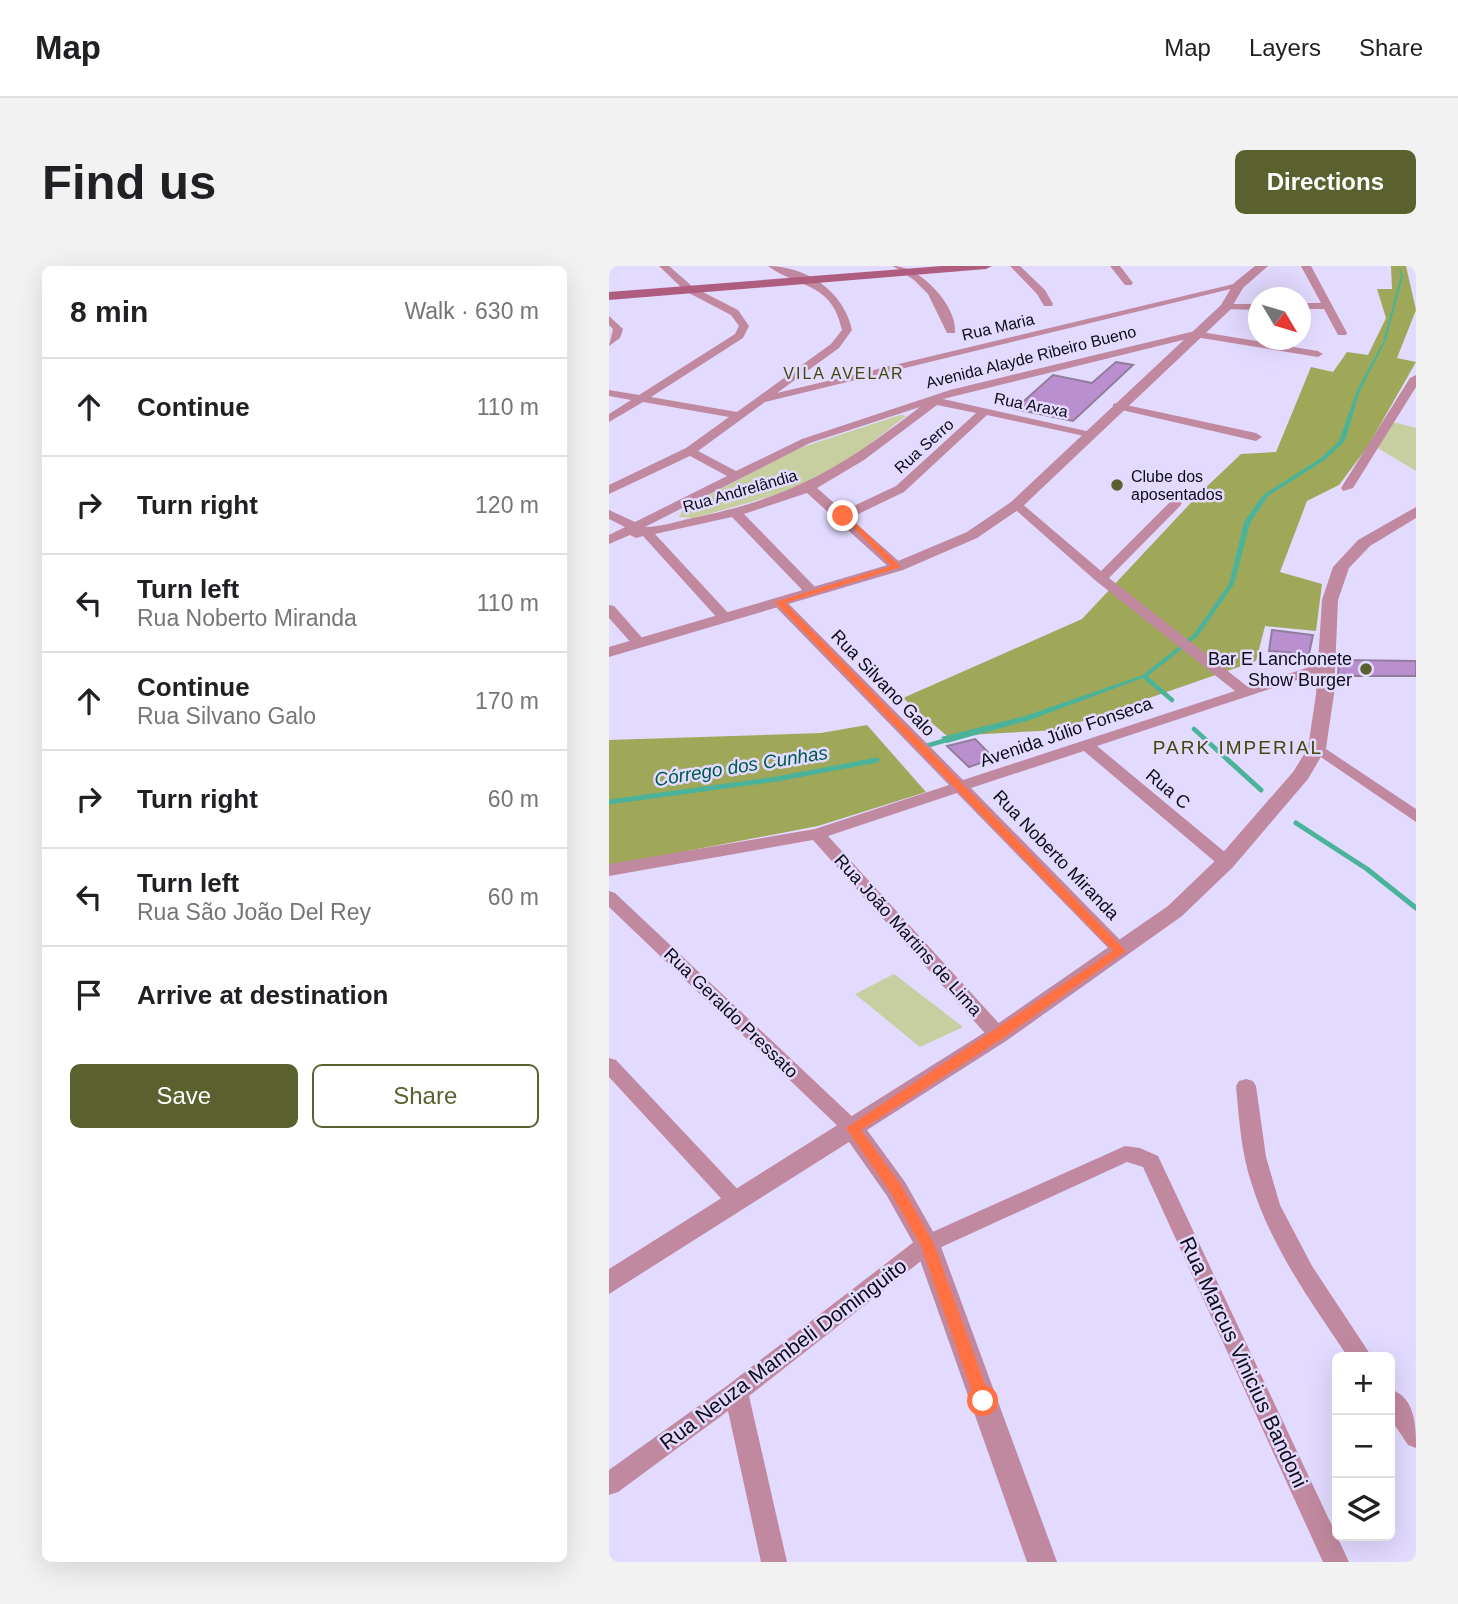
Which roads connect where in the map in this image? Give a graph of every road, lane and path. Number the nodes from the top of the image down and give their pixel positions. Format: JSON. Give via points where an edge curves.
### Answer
{"nodes":[{"id":1,"x":664,"y":266,"type":"edge"},
{"id":2,"x":773,"y":266,"type":"edge"},
{"id":3,"x":898,"y":266,"type":"edge"},
{"id":4,"x":986,"y":266,"type":"edge"},
{"id":5,"x":1015,"y":266,"type":"edge"},
{"id":6,"x":1115,"y":266,"type":"edge"},
{"id":7,"x":1262,"y":266,"type":"edge"},
{"id":8,"x":1306,"y":266,"type":"edge"},
{"id":9,"x":911,"y":272,"type":"junction"},
{"id":10,"x":811,"y":281,"type":"junction"},
{"id":11,"x":1128,"y":283,"type":"dead end"},
{"id":12,"x":1238,"y":286,"type":"junction"},
{"id":13,"x":691,"y":290,"type":"junction"},
{"id":14,"x":609,"y":296,"type":"edge"},
{"id":15,"x":1048,"y":304,"type":"dead end"},
{"id":16,"x":1311,"y":306,"type":"edge"},
{"id":17,"x":1325,"y":306,"type":"junction"},
{"id":18,"x":1226,"y":307,"type":"junction"},
{"id":19,"x":1248,"y":307,"type":"edge"},
{"id":20,"x":609,"y":319,"type":"edge"},
{"id":21,"x":951,"y":331,"type":"dead end"},
{"id":22,"x":1342,"y":333,"type":"dead end"},
{"id":23,"x":1195,"y":334,"type":"junction"},
{"id":24,"x":609,"y":343,"type":"edge"},
{"id":25,"x":1318,"y":354,"type":"dead end"},
{"id":26,"x":1416,"y":378,"type":"edge"},
{"id":27,"x":609,"y":394,"type":"edge"},
{"id":28,"x":643,"y":399,"type":"junction"},
{"id":29,"x":766,"y":399,"type":"junction"},
{"id":30,"x":931,"y":400,"type":"junction"},
{"id":31,"x":1118,"y":407,"type":"junction"},
{"id":32,"x":984,"y":412,"type":"junction"},
{"id":33,"x":741,"y":416,"type":"junction"},
{"id":34,"x":609,"y":419,"type":"edge"},
{"id":35,"x":1089,"y":433,"type":"junction"},
{"id":36,"x":1256,"y":436,"type":"dead end"},
{"id":37,"x":690,"y":450,"type":"junction"},
{"id":38,"x":734,"y":475,"type":"junction"},
{"id":39,"x":809,"y":488,"type":"junction"},
{"id":40,"x":1347,"y":488,"type":"dead end"},
{"id":41,"x":609,"y":490,"type":"edge"},
{"id":42,"x":1176,"y":503,"type":"dead end"},
{"id":43,"x":1016,"y":505,"type":"junction"},
{"id":44,"x":735,"y":512,"type":"junction"},
{"id":45,"x":1416,"y":512,"type":"edge"},
{"id":46,"x":609,"y":514,"type":"edge"},
{"id":47,"x":843,"y":516,"type":"junction"},
{"id":48,"x":641,"y":529,"type":"junction"},
{"id":49,"x":610,"y":540,"type":"edge"},
{"id":50,"x":897,"y":567,"type":"junction"},
{"id":51,"x":1101,"y":578,"type":"junction"},
{"id":52,"x":812,"y":592,"type":"junction"},
{"id":53,"x":779,"y":602,"type":"junction"},
{"id":54,"x":609,"y":609,"type":"edge"},
{"id":55,"x":725,"y":618,"type":"junction"},
{"id":56,"x":639,"y":643,"type":"junction"},
{"id":57,"x":609,"y":652,"type":"edge"},
{"id":58,"x":1328,"y":665,"type":"junction"},
{"id":59,"x":1245,"y":692,"type":"junction"},
{"id":60,"x":1086,"y":746,"type":"junction"},
{"id":61,"x":1317,"y":748,"type":"junction"},
{"id":62,"x":961,"y":788,"type":"junction"},
{"id":63,"x":1416,"y":817,"type":"edge"},
{"id":64,"x":817,"y":834,"type":"junction"},
{"id":65,"x":1226,"y":862,"type":"junction"},
{"id":66,"x":609,"y":870,"type":"edge"},
{"id":67,"x":609,"y":897,"type":"edge"},
{"id":68,"x":1121,"y":951,"type":"junction"},
{"id":69,"x":998,"y":1035,"type":"junction"},
{"id":70,"x":609,"y":1065,"type":"edge"},
{"id":71,"x":1245,"y":1086,"type":"dead end"},
{"id":72,"x":852,"y":1128,"type":"junction"},
{"id":73,"x":1151,"y":1162,"type":"joint"},
{"id":74,"x":736,"y":1201,"type":"junction"},
{"id":75,"x":927,"y":1244,"type":"junction"},
{"id":76,"x":613,"y":1274,"type":"edge"},
{"id":77,"x":1358,"y":1352,"type":"edge"},
{"id":78,"x":736,"y":1392,"type":"junction"},
{"id":79,"x":1395,"y":1406,"type":"edge"},
{"id":80,"x":1416,"y":1437,"type":"edge"},
{"id":81,"x":609,"y":1484,"type":"edge"},
{"id":82,"x":773,"y":1562,"type":"edge"},
{"id":83,"x":1042,"y":1562,"type":"edge"},
{"id":84,"x":1336,"y":1562,"type":"edge"}],
"edges":[{"from":1,"to":13,"type":"street"},
{"from":2,"to":10,"type":"street"},
{"from":3,"to":9,"type":"street"},
{"from":4,"to":9,"type":"main road"},
{"from":5,"to":15,"type":"street"},
{"from":6,"to":11,"type":"street"},
{"from":7,"to":12,"type":"street"},
{"from":8,"to":17,"type":"street"},
{"from":9,"to":10,"type":"main road"},
{"from":9,"to":21,"type":"street","via":[[934,292]]},
{"from":10,"to":13,"type":"main road"},
{"from":10,"to":29,"type":"street","via":[[836,299],[845,313],[847,330],[835,346]]},
{"from":12,"to":18,"type":"street"},
{"from":12,"to":29,"type":"street","name":"Rua Maria"},
{"from":13,"to":14,"type":"main road"},
{"from":13,"to":28,"type":"street","via":[[740,316],[744,326],[740,336]]},
{"from":16,"to":17,"type":"street"},
{"from":17,"to":22,"type":"street"},
{"from":18,"to":19,"type":"street"},
{"from":18,"to":23,"type":"street"},
{"from":20,"to":24,"type":"street","via":[[618,329]]},
{"from":23,"to":25,"type":"street"},
{"from":23,"to":30,"type":"street","name":"Avenida Alayde Ribeiro Bueno"},
{"from":23,"to":31,"type":"street"},
{"from":26,"to":40,"type":"street"},
{"from":27,"to":28,"type":"street"},
{"from":28,"to":33,"type":"street"},
{"from":28,"to":34,"type":"street"},
{"from":29,"to":33,"type":"street"},
{"from":30,"to":32,"type":"street","name":"Rua Araxa"},
{"from":30,"to":38,"type":"street","name":"Avenida Alayde Ribeiro Bueno","via":[[806,441]]},
{"from":30,"to":39,"type":"street","name":"Rua Andrelândia","via":[[836,473]]},
{"from":31,"to":35,"type":"street"},
{"from":31,"to":36,"type":"street"},
{"from":32,"to":35,"type":"street","name":"Rua Araxa"},
{"from":32,"to":47,"type":"street","name":"Rua Serro","via":[[900,489]]},
{"from":33,"to":37,"type":"street"},
{"from":35,"to":43,"type":"street"},
{"from":37,"to":38,"type":"street"},
{"from":37,"to":41,"type":"street"},
{"from":38,"to":48,"type":"street","name":"Avenida Alayde Ribeiro Bueno"},
{"from":39,"to":44,"type":"street","name":"Rua Andrelândia"},
{"from":39,"to":47,"type":"street"},
{"from":42,"to":51,"type":"street"},
{"from":43,"to":50,"type":"street","via":[[972,535]]},
{"from":43,"to":51,"type":"street"},
{"from":44,"to":48,"type":"street","name":"Rua Andrelândia"},
{"from":44,"to":52,"type":"street"},
{"from":45,"to":58,"type":"street","via":[[1364,543],[1341,567],[1330,600]]},
{"from":46,"to":48,"type":"street"},
{"from":47,"to":50,"type":"street"},
{"from":48,"to":49,"type":"street","name":"Rua Andrelândia"},
{"from":48,"to":55,"type":"street"},
{"from":50,"to":52,"type":"street"},
{"from":51,"to":59,"type":"street"},
{"from":52,"to":53,"type":"street"},
{"from":53,"to":55,"type":"street"},
{"from":53,"to":62,"type":"street","name":"Rua Silvano Galo"},
{"from":54,"to":56,"type":"street"},
{"from":55,"to":56,"type":"street"},
{"from":56,"to":57,"type":"street"},
{"from":58,"to":59,"type":"street","name":"Avenida Júlio Fonseca"},
{"from":58,"to":61,"type":"street"},
{"from":59,"to":60,"type":"street","name":"Avenida Júlio Fonseca"},
{"from":60,"to":62,"type":"street","name":"Avenida Júlio Fonseca"},
{"from":60,"to":65,"type":"street","name":"Rua C"},
{"from":61,"to":63,"type":"street"},
{"from":61,"to":65,"type":"street","via":[[1301,775]]},
{"from":62,"to":64,"type":"street","name":"Avenida Júlio Fonseca"},
{"from":62,"to":68,"type":"street","name":"Rua Noberto Miranda"},
{"from":64,"to":66,"type":"street","name":"Avenida Júlio Fonseca"},
{"from":64,"to":69,"type":"street","name":"Rua João Martins de Lima"},
{"from":65,"to":68,"type":"street","via":[[1175,911]]},
{"from":67,"to":72,"type":"street","name":"Rua Geraldo Pressato"},
{"from":68,"to":69,"type":"street"},
{"from":69,"to":72,"type":"street"},
{"from":70,"to":74,"type":"street"},
{"from":71,"to":77,"type":"street","via":[[1261,1181],[1315,1290]]},
{"from":72,"to":74,"type":"street"},
{"from":72,"to":75,"type":"street","via":[[896,1189]]},
{"from":73,"to":75,"type":"street","name":"Rua Neuza Mambeli Dominguito","via":[[1125,1154]]},
{"from":73,"to":84,"type":"street","name":"Rua Marcus Vinicius Bandoni"},
{"from":74,"to":76,"type":"street"},
{"from":75,"to":78,"type":"street","name":"Rua Neuza Mambeli Dominguito"},
{"from":75,"to":83,"type":"street"},
{"from":78,"to":81,"type":"street","name":"Rua Neuza Mambeli Dominguito"},
{"from":78,"to":82,"type":"street"},
{"from":79,"to":80,"type":"street"}]}
